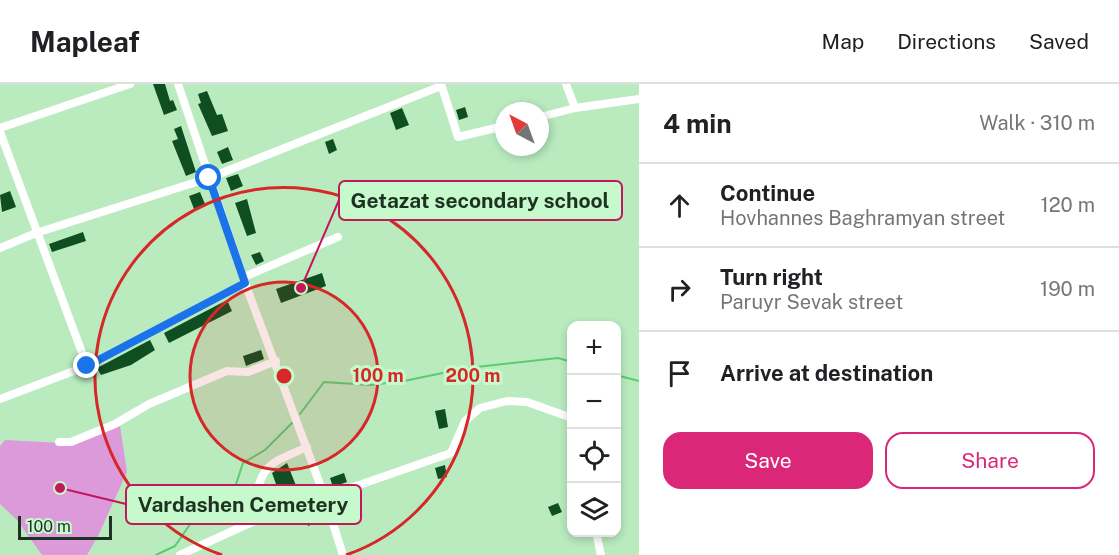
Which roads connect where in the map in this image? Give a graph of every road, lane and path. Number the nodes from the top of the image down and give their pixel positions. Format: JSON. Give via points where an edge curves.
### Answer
{"nodes":[{"id":1,"x":130,"y":84,"type":"edge"},
{"id":2,"x":178,"y":84,"type":"edge"},
{"id":3,"x":566,"y":84,"type":"edge"},
{"id":4,"x":441,"y":85,"type":"edge"},
{"id":5,"x":639,"y":99,"type":"edge"},
{"id":6,"x":575,"y":108,"type":"junction"},
{"id":7,"x":549,"y":115,"type":"edge"},
{"id":8,"x":495,"y":128,"type":"edge"},
{"id":9,"x":0,"y":130,"type":"edge"},
{"id":10,"x":209,"y":178,"type":"junction"},
{"id":11,"x":36,"y":233,"type":"junction"},
{"id":12,"x":338,"y":237,"type":"dead end"},
{"id":13,"x":0,"y":248,"type":"edge"},
{"id":14,"x":244,"y":280,"type":"junction"},
{"id":15,"x":276,"y":362,"type":"junction"},
{"id":16,"x":87,"y":366,"type":"junction"},
{"id":17,"x":0,"y":399,"type":"edge"},
{"id":18,"x":567,"y":416,"type":"edge"},
{"id":19,"x":59,"y":442,"type":"dead end"},
{"id":20,"x":307,"y":447,"type":"junction"},
{"id":21,"x":324,"y":495,"type":"junction"},
{"id":22,"x":255,"y":499,"type":"dead end"},
{"id":23,"x":597,"y":537,"type":"edge"},
{"id":24,"x":180,"y":555,"type":"edge"},
{"id":25,"x":343,"y":555,"type":"edge"},
{"id":26,"x":601,"y":555,"type":"edge"}],
"edges":[{"from":1,"to":9,"type":"street"},
{"from":2,"to":10,"type":"street"},
{"from":3,"to":6,"type":"street"},
{"from":4,"to":8,"type":"street","via":[[458,137]]},
{"from":4,"to":10,"type":"street"},
{"from":5,"to":6,"type":"street"},
{"from":6,"to":7,"type":"street"},
{"from":9,"to":11,"type":"street"},
{"from":10,"to":11,"type":"street"},
{"from":10,"to":14,"type":"street"},
{"from":11,"to":13,"type":"street"},
{"from":11,"to":16,"type":"street"},
{"from":12,"to":14,"type":"street"},
{"from":14,"to":15,"type":"street"},
{"from":14,"to":16,"type":"street"},
{"from":15,"to":19,"type":"street","via":[[248,372],[227,371],[148,404],[115,424],[71,442]]},
{"from":15,"to":20,"type":"street"},
{"from":16,"to":17,"type":"street"},
{"from":18,"to":21,"type":"street","via":[[527,402],[507,401],[480,408],[465,421],[452,453]]},
{"from":20,"to":21,"type":"street"},
{"from":20,"to":22,"type":"street","via":[[264,470]]},
{"from":21,"to":24,"type":"street"},
{"from":21,"to":25,"type":"street"},
{"from":23,"to":26,"type":"street"}]}
